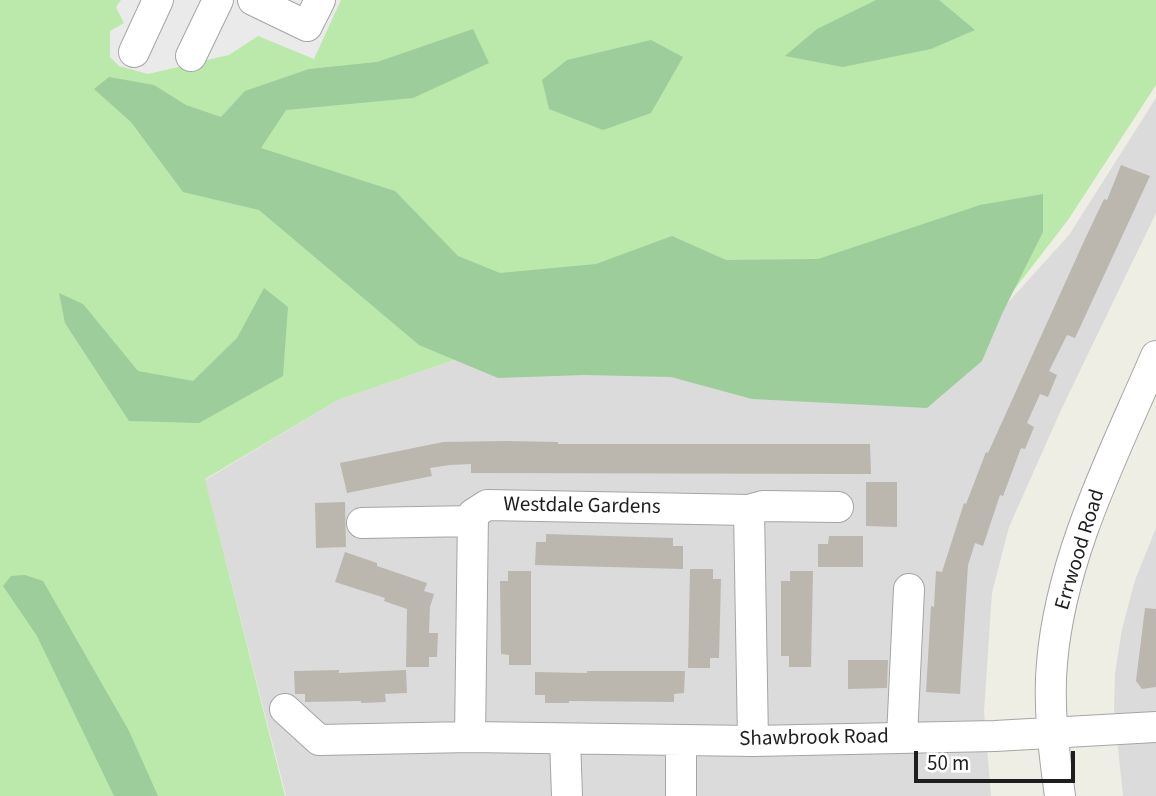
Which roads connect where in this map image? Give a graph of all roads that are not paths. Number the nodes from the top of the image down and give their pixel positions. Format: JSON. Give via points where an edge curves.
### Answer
{"nodes":[{"id":1,"x":158,"y":0,"type":"edge"},
{"id":2,"x":218,"y":0,"type":"edge"},
{"id":3,"x":253,"y":0,"type":"edge"},
{"id":4,"x":320,"y":0,"type":"edge"},
{"id":5,"x":134,"y":51,"type":"dead end"},
{"id":6,"x":191,"y":56,"type":"dead end"},
{"id":7,"x":1156,"y":356,"type":"edge"},
{"id":8,"x":838,"y":506,"type":"dead end"},
{"id":9,"x":749,"y":510,"type":"junction"},
{"id":10,"x":473,"y":522,"type":"junction"},
{"id":11,"x":362,"y":523,"type":"dead end"},
{"id":12,"x":909,"y":589,"type":"dead end"},
{"id":13,"x":285,"y":709,"type":"dead end"},
{"id":14,"x":1156,"y":727,"type":"edge"},
{"id":15,"x":1051,"y":733,"type":"junction"},
{"id":16,"x":470,"y":737,"type":"junction"},
{"id":17,"x":902,"y":737,"type":"junction"},
{"id":18,"x":565,"y":739,"type":"junction"},
{"id":19,"x":681,"y":740,"type":"junction"},
{"id":20,"x":753,"y":741,"type":"junction"},
{"id":21,"x":567,"y":796,"type":"edge"},
{"id":22,"x":681,"y":796,"type":"edge"},
{"id":23,"x":1060,"y":796,"type":"edge"}],
"edges":[{"from":1,"to":5,"type":"street"},
{"from":2,"to":6,"type":"street"},
{"from":3,"to":4,"type":"street","via":[[307,26]]},
{"from":7,"to":15,"type":"street","name":"Errwood Road","via":[[1087,517],[1064,589],[1052,663]]},
{"from":8,"to":9,"type":"street","name":"Westdale Gardens"},
{"from":9,"to":10,"type":"street","name":"Westdale Gardens","via":[[487,505],[473,514]]},
{"from":9,"to":20,"type":"street"},
{"from":10,"to":11,"type":"street"},
{"from":10,"to":16,"type":"street","name":"Westdale Gardens"},
{"from":12,"to":17,"type":"street"},
{"from":13,"to":16,"type":"street","name":"Shawbrook Road","via":[[319,740]]},
{"from":14,"to":15,"type":"street","name":"Shawbrook Road"},
{"from":15,"to":17,"type":"street","name":"Shawbrook Road"},
{"from":15,"to":23,"type":"street","name":"Errwood Road"},
{"from":16,"to":18,"type":"street","name":"Shawbrook Road"},
{"from":17,"to":20,"type":"street","name":"Shawbrook Road"},
{"from":18,"to":19,"type":"street","name":"Shawbrook Road"},
{"from":18,"to":21,"type":"street"},
{"from":19,"to":20,"type":"street","name":"Shawbrook Road"},
{"from":19,"to":22,"type":"street"}]}
